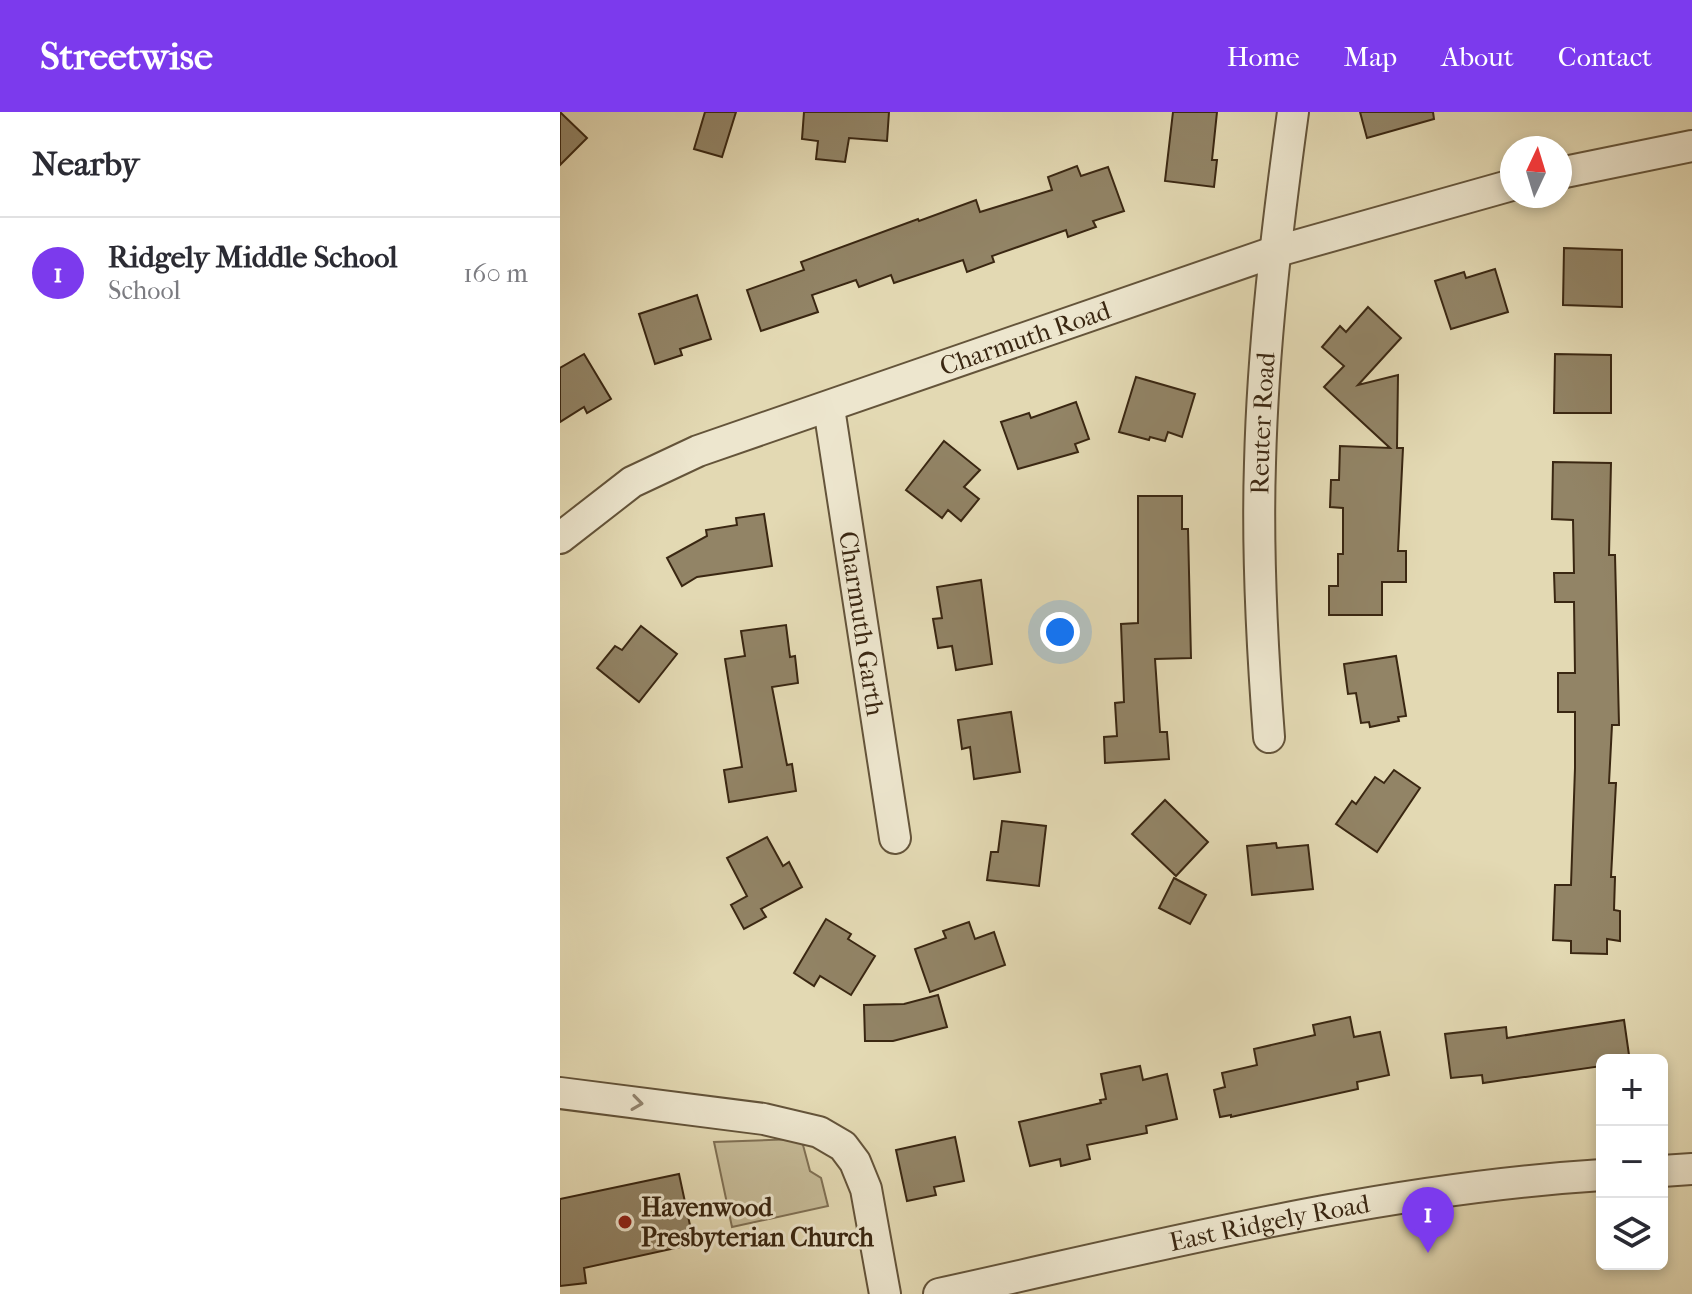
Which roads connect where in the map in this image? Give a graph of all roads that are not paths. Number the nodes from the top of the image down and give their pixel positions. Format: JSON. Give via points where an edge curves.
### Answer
{"nodes":[{"id":1,"x":1293,"y":112,"type":"edge"},
{"id":2,"x":1692,"y":146,"type":"edge"},
{"id":3,"x":1572,"y":171,"type":"edge"},
{"id":4,"x":1500,"y":188,"type":"edge"},
{"id":5,"x":1274,"y":252,"type":"junction"},
{"id":6,"x":829,"y":408,"type":"junction"},
{"id":7,"x":560,"y":538,"type":"edge"},
{"id":8,"x":1269,"y":737,"type":"dead end"},
{"id":9,"x":895,"y":838,"type":"dead end"},
{"id":10,"x":560,"y":1093,"type":"edge"},
{"id":11,"x":1692,"y":1169,"type":"edge"},
{"id":12,"x":1668,"y":1171,"type":"edge"},
{"id":13,"x":1596,"y":1176,"type":"edge"},
{"id":14,"x":885,"y":1294,"type":"edge"},
{"id":15,"x":939,"y":1294,"type":"edge"}],
"edges":[{"from":1,"to":5,"type":"street","name":"Reuter Road"},
{"from":2,"to":3,"type":"street"},
{"from":4,"to":5,"type":"street","name":"Charmuth Road"},
{"from":5,"to":6,"type":"street","name":"Charmuth Road"},
{"from":5,"to":8,"type":"street","name":"Reuter Road","via":[[1260,463]]},
{"from":6,"to":7,"type":"street","name":"Charmuth Road","via":[[698,451],[632,482]]},
{"from":6,"to":9,"type":"street","name":"Charmuth Garth"},
{"from":10,"to":14,"type":"street","one_way":true,"via":[[764,1119],[819,1132],[843,1146],[866,1189]]},
{"from":11,"to":12,"type":"street"},
{"from":13,"to":15,"type":"street","name":"East Ridgely Road","via":[[1336,1208]]}]}
